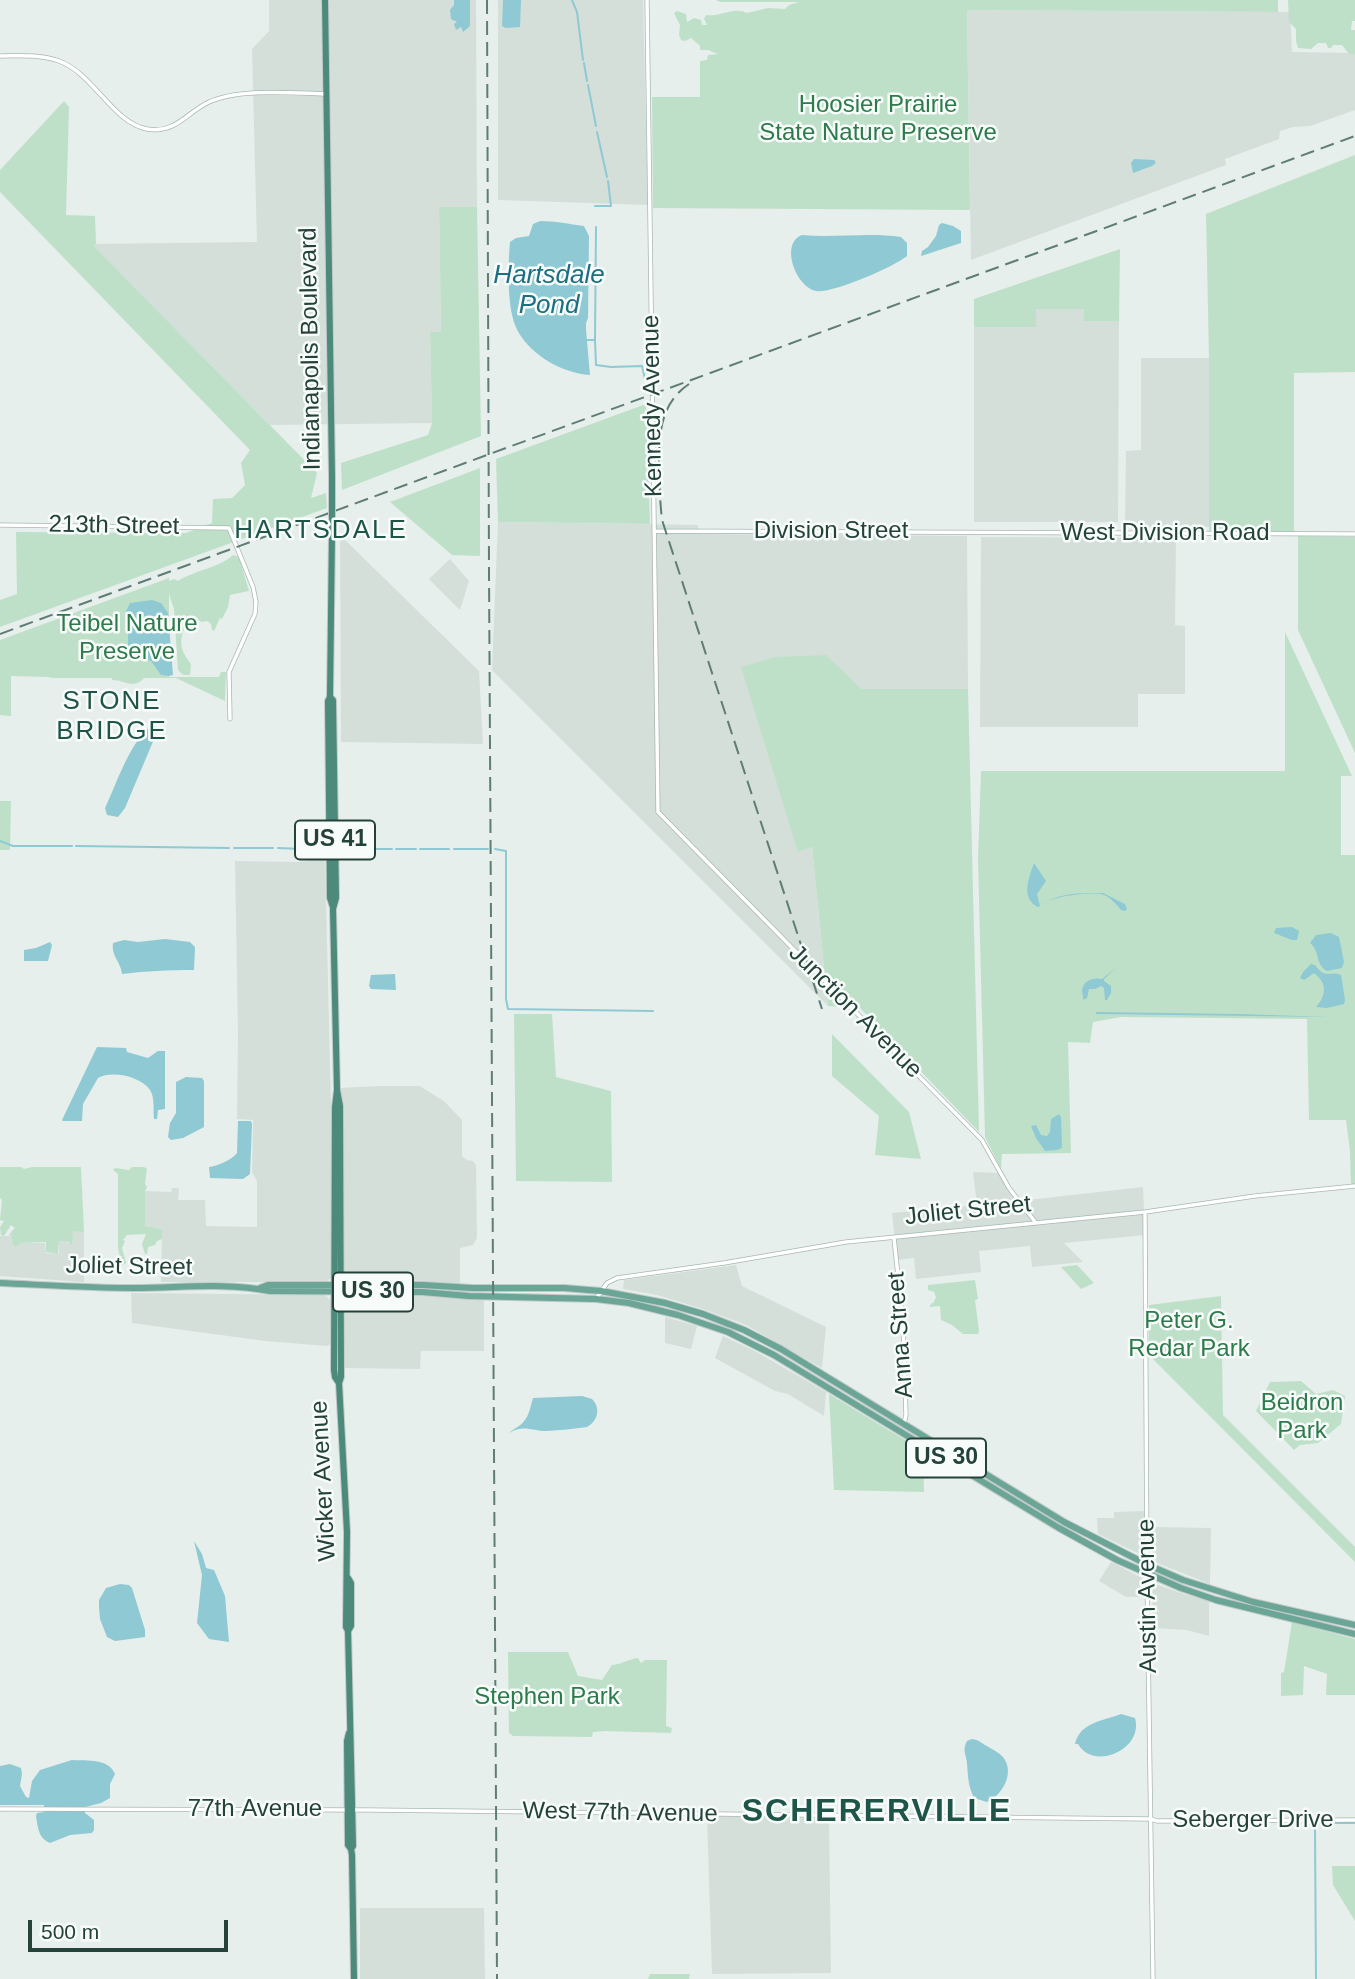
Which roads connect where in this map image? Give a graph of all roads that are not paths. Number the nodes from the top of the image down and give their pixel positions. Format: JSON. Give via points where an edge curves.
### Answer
{"nodes":[{"id":1,"x":325,"y":0,"type":"edge"},
{"id":2,"x":647,"y":0,"type":"edge"},
{"id":3,"x":0,"y":56,"type":"edge"},
{"id":4,"x":326,"y":94,"type":"junction"},
{"id":5,"x":0,"y":525,"type":"edge"},
{"id":6,"x":654,"y":531,"type":"junction"},
{"id":7,"x":974,"y":532,"type":"joint"},
{"id":8,"x":1355,"y":534,"type":"edge"},
{"id":9,"x":230,"y":719,"type":"dead end"},
{"id":10,"x":658,"y":812,"type":"joint"},
{"id":11,"x":1355,"y":1186,"type":"edge"},
{"id":12,"x":1145,"y":1212,"type":"junction"},
{"id":13,"x":1036,"y":1223,"type":"junction"},
{"id":14,"x":894,"y":1238,"type":"junction"},
{"id":15,"x":0,"y":1283,"type":"edge"},
{"id":16,"x":338,"y":1289,"type":"junction"},
{"id":17,"x":601,"y":1291,"type":"junction"},
{"id":18,"x":596,"y":1298,"type":"junction"},
{"id":19,"x":334,"y":1348,"type":"junction"},
{"id":20,"x":340,"y":1364,"type":"junction"},
{"id":21,"x":339,"y":1383,"type":"junction"},
{"id":22,"x":904,"y":1423,"type":"junction"},
{"id":23,"x":901,"y":1430,"type":"junction"},
{"id":24,"x":1148,"y":1565,"type":"junction"},
{"id":25,"x":1147,"y":1574,"type":"junction"},
{"id":26,"x":1355,"y":1625,"type":"edge"},
{"id":27,"x":1355,"y":1634,"type":"edge"},
{"id":28,"x":0,"y":1809,"type":"edge"},
{"id":29,"x":350,"y":1810,"type":"junction"},
{"id":30,"x":510,"y":1812,"type":"joint"},
{"id":31,"x":1151,"y":1819,"type":"junction"},
{"id":32,"x":1355,"y":1820,"type":"edge"},
{"id":33,"x":354,"y":1979,"type":"edge"},
{"id":34,"x":1153,"y":1979,"type":"edge"}],
"edges":[{"from":1,"to":4,"type":"highway","name":"Indianapolis Boulevard","number":"US 41"},
{"from":2,"to":6,"type":"street","name":"Kennedy Avenue"},
{"from":3,"to":4,"type":"street","via":[[61,61],[78,71],[124,117],[145,129],[175,125],[205,103],[229,95]]},
{"from":4,"to":16,"type":"highway","name":"Indianapolis Boulevard","number":"US 41","bridge":true,"via":[[330,697],[340,1106]]},
{"from":5,"to":9,"type":"street","name":"213th Street","via":[[229,528],[256,602],[229,672]]},
{"from":6,"to":7,"type":"street","name":"Division Street"},
{"from":6,"to":10,"type":"street","name":"Kennedy Avenue"},
{"from":7,"to":8,"type":"street","name":"West Division Road"},
{"from":10,"to":13,"type":"street","name":"Junction Avenue","via":[[982,1140],[1009,1188]]},
{"from":11,"to":12,"type":"street","name":"Joliet Street"},
{"from":12,"to":13,"type":"street","name":"Joliet Street"},
{"from":12,"to":24,"type":"street","name":"Austin Avenue"},
{"from":13,"to":14,"type":"street","name":"Joliet Street"},
{"from":14,"to":17,"type":"street","name":"Joliet Street","via":[[617,1278]]},
{"from":14,"to":22,"type":"street","name":"Anna Street","via":[[903,1323]]},
{"from":15,"to":16,"type":"main road","name":"Joliet Street","number":"US 30"},
{"from":16,"to":17,"type":"main road","number":"US 30"},
{"from":16,"to":18,"type":"main road","number":"US 30"},
{"from":16,"to":19,"type":"highway","name":"Wicker Avenue"},
{"from":16,"to":20,"type":"highway","name":"Wicker Avenue"},
{"from":17,"to":18,"type":"street","name":"Joliet Street"},
{"from":17,"to":22,"type":"main road","number":"US 30","via":[[671,1304],[744,1330]]},
{"from":18,"to":23,"type":"main road","number":"US 30","via":[[661,1310],[728,1332]]},
{"from":19,"to":20,"type":"highway"},
{"from":19,"to":21,"type":"highway","name":"Wicker Avenue"},
{"from":20,"to":21,"type":"highway","name":"Wicker Avenue"},
{"from":21,"to":29,"type":"highway","name":"Wicker Avenue","via":[[351,1583]]},
{"from":22,"to":23,"type":"street","name":"Anna Street"},
{"from":22,"to":24,"type":"main road","number":"US 30","via":[[1064,1522]]},
{"from":23,"to":25,"type":"main road","number":"US 30","via":[[1059,1528]]},
{"from":24,"to":25,"type":"street","name":"Austin Avenue"},
{"from":24,"to":26,"type":"main road","number":"US 30","via":[[1253,1602]]},
{"from":25,"to":27,"type":"main road","number":"US 30","via":[[1216,1600]]},
{"from":25,"to":31,"type":"street","name":"Austin Avenue"},
{"from":28,"to":29,"type":"street","name":"77th Avenue"},
{"from":29,"to":30,"type":"street","name":"77th Avenue"},
{"from":29,"to":33,"type":"highway","name":"Wicker Avenue"},
{"from":30,"to":31,"type":"street","name":"West 77th Avenue"},
{"from":31,"to":32,"type":"street","name":"Seberger Drive"},
{"from":31,"to":34,"type":"street","name":"Austin Avenue"}]}
